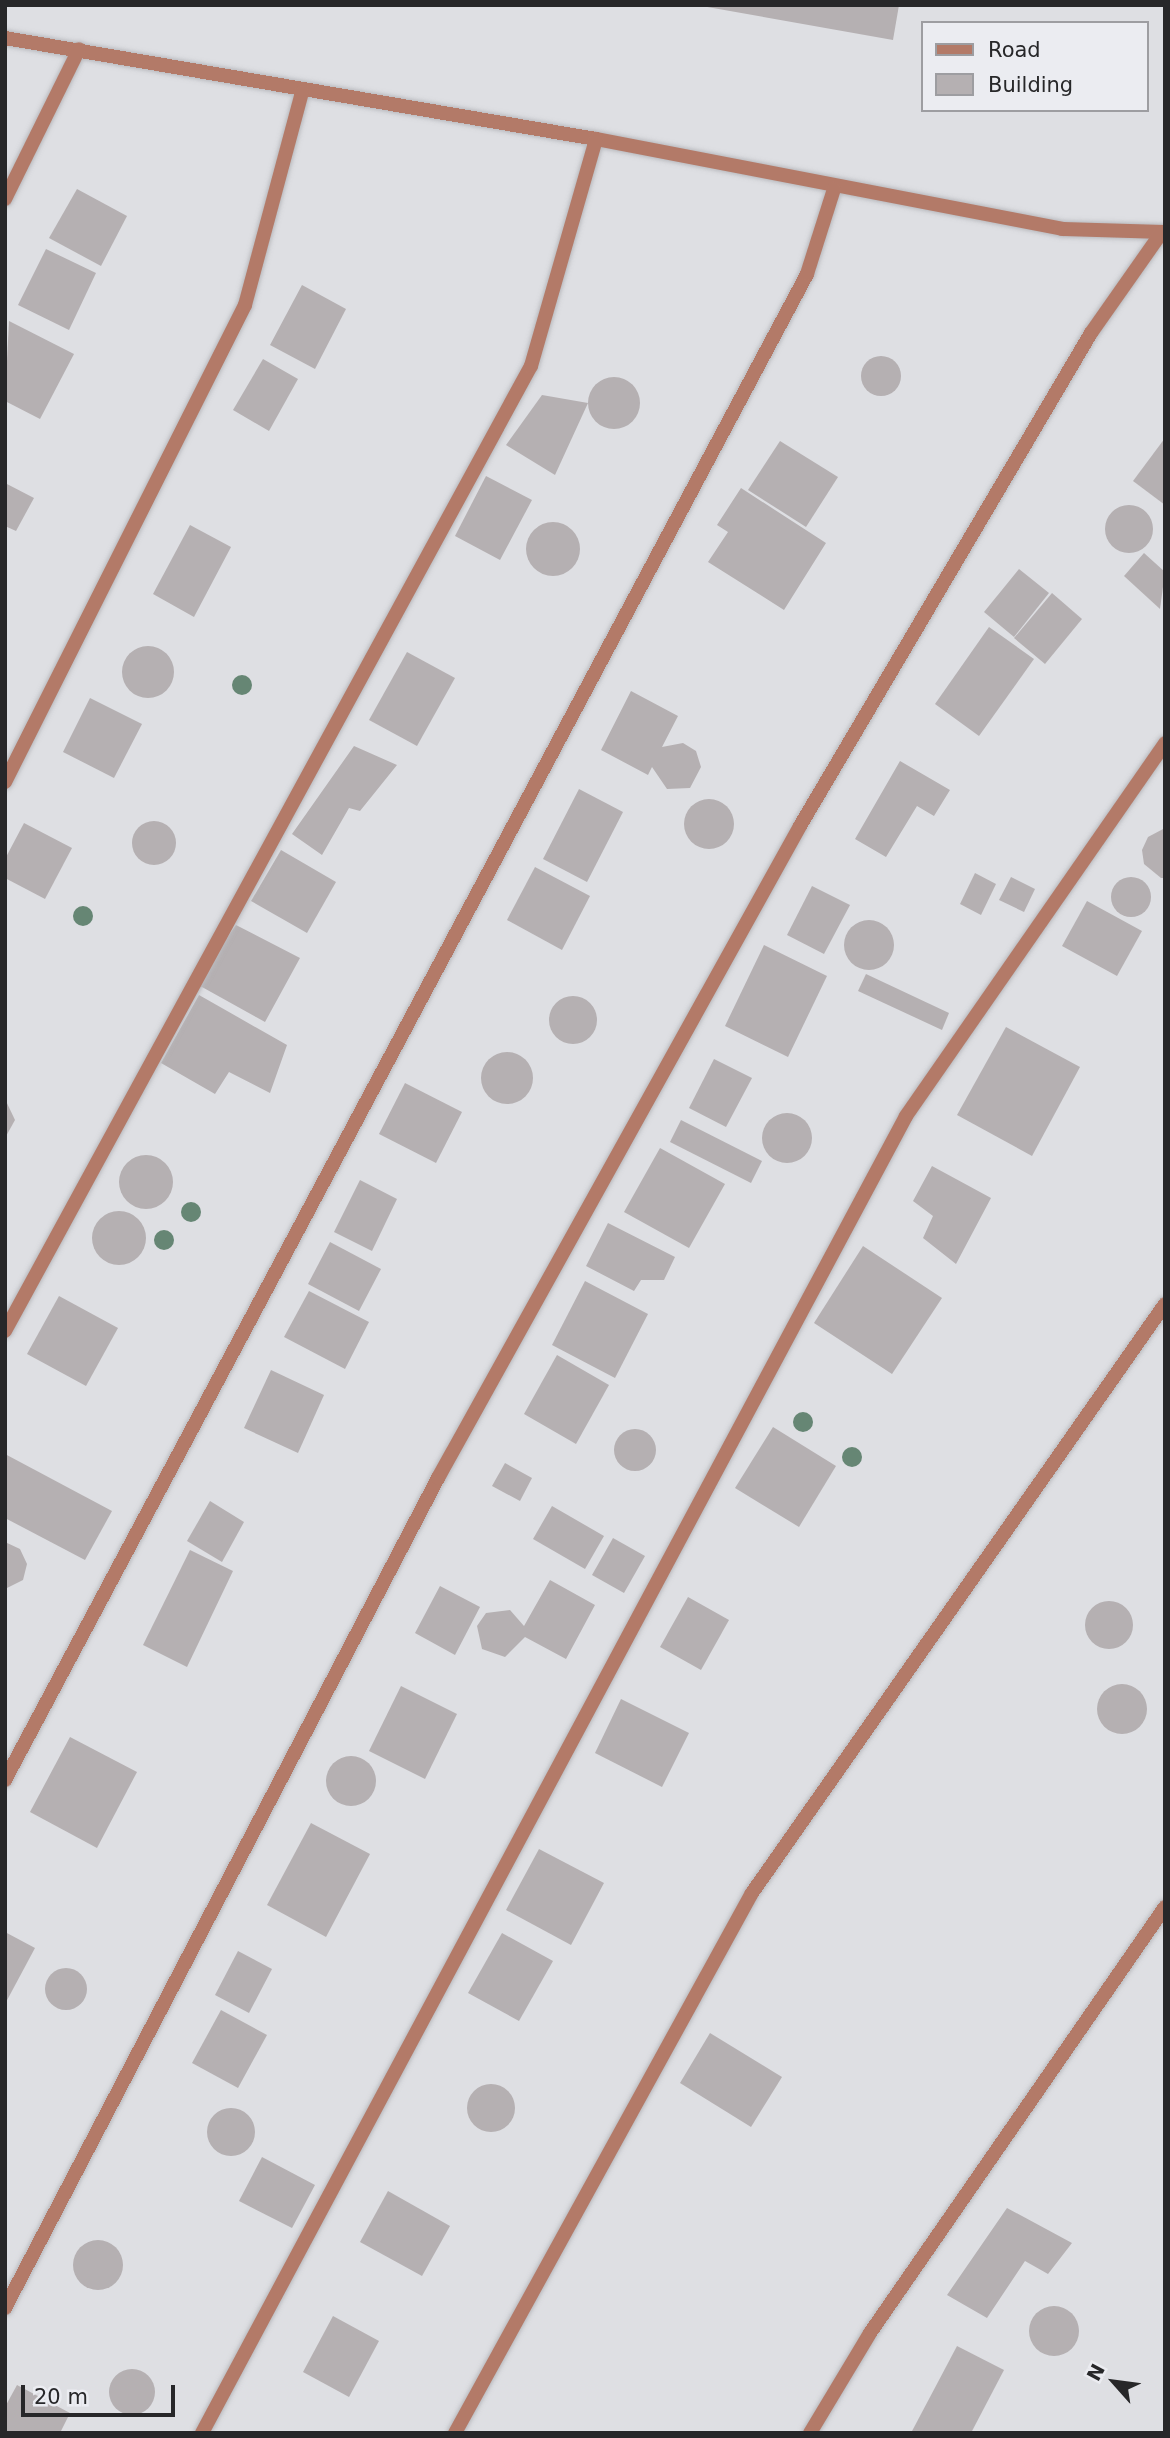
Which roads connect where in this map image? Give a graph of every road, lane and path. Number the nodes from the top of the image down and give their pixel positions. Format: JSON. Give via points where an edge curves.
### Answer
{"nodes":[{"id":1,"x":5,"y":38,"type":"edge"},
{"id":2,"x":79,"y":49,"type":"junction"},
{"id":3,"x":302,"y":92,"type":"junction"},
{"id":4,"x":596,"y":139,"type":"junction"},
{"id":5,"x":834,"y":188,"type":"junction"},
{"id":6,"x":5,"y":199,"type":"edge"},
{"id":7,"x":1163,"y":232,"type":"edge"},
{"id":8,"x":1165,"y":743,"type":"edge"},
{"id":9,"x":5,"y":782,"type":"edge"},
{"id":10,"x":1165,"y":1304,"type":"edge"},
{"id":11,"x":5,"y":1331,"type":"edge"},
{"id":12,"x":5,"y":1780,"type":"edge"},
{"id":13,"x":1165,"y":1907,"type":"edge"},
{"id":14,"x":5,"y":2308,"type":"edge"},
{"id":15,"x":202,"y":2433,"type":"edge"},
{"id":16,"x":455,"y":2433,"type":"edge"},
{"id":17,"x":810,"y":2433,"type":"edge"}],
"edges":[{"from":1,"to":2,"type":"street"},
{"from":2,"to":3,"type":"street"},
{"from":2,"to":6,"type":"street"},
{"from":3,"to":4,"type":"street"},
{"from":3,"to":9,"type":"street","via":[[245,305]]},
{"from":4,"to":5,"type":"street"},
{"from":4,"to":11,"type":"street","via":[[531,366]]},
{"from":5,"to":7,"type":"street","via":[[1062,229]]},
{"from":5,"to":12,"type":"street","via":[[807,274]]},
{"from":7,"to":14,"type":"street","via":[[1090,333],[787,850],[438,1478]]},
{"from":8,"to":15,"type":"street","via":[[906,1116]]},
{"from":10,"to":16,"type":"street","via":[[752,1893]]},
{"from":13,"to":17,"type":"street","via":[[870,2333]]}]}
